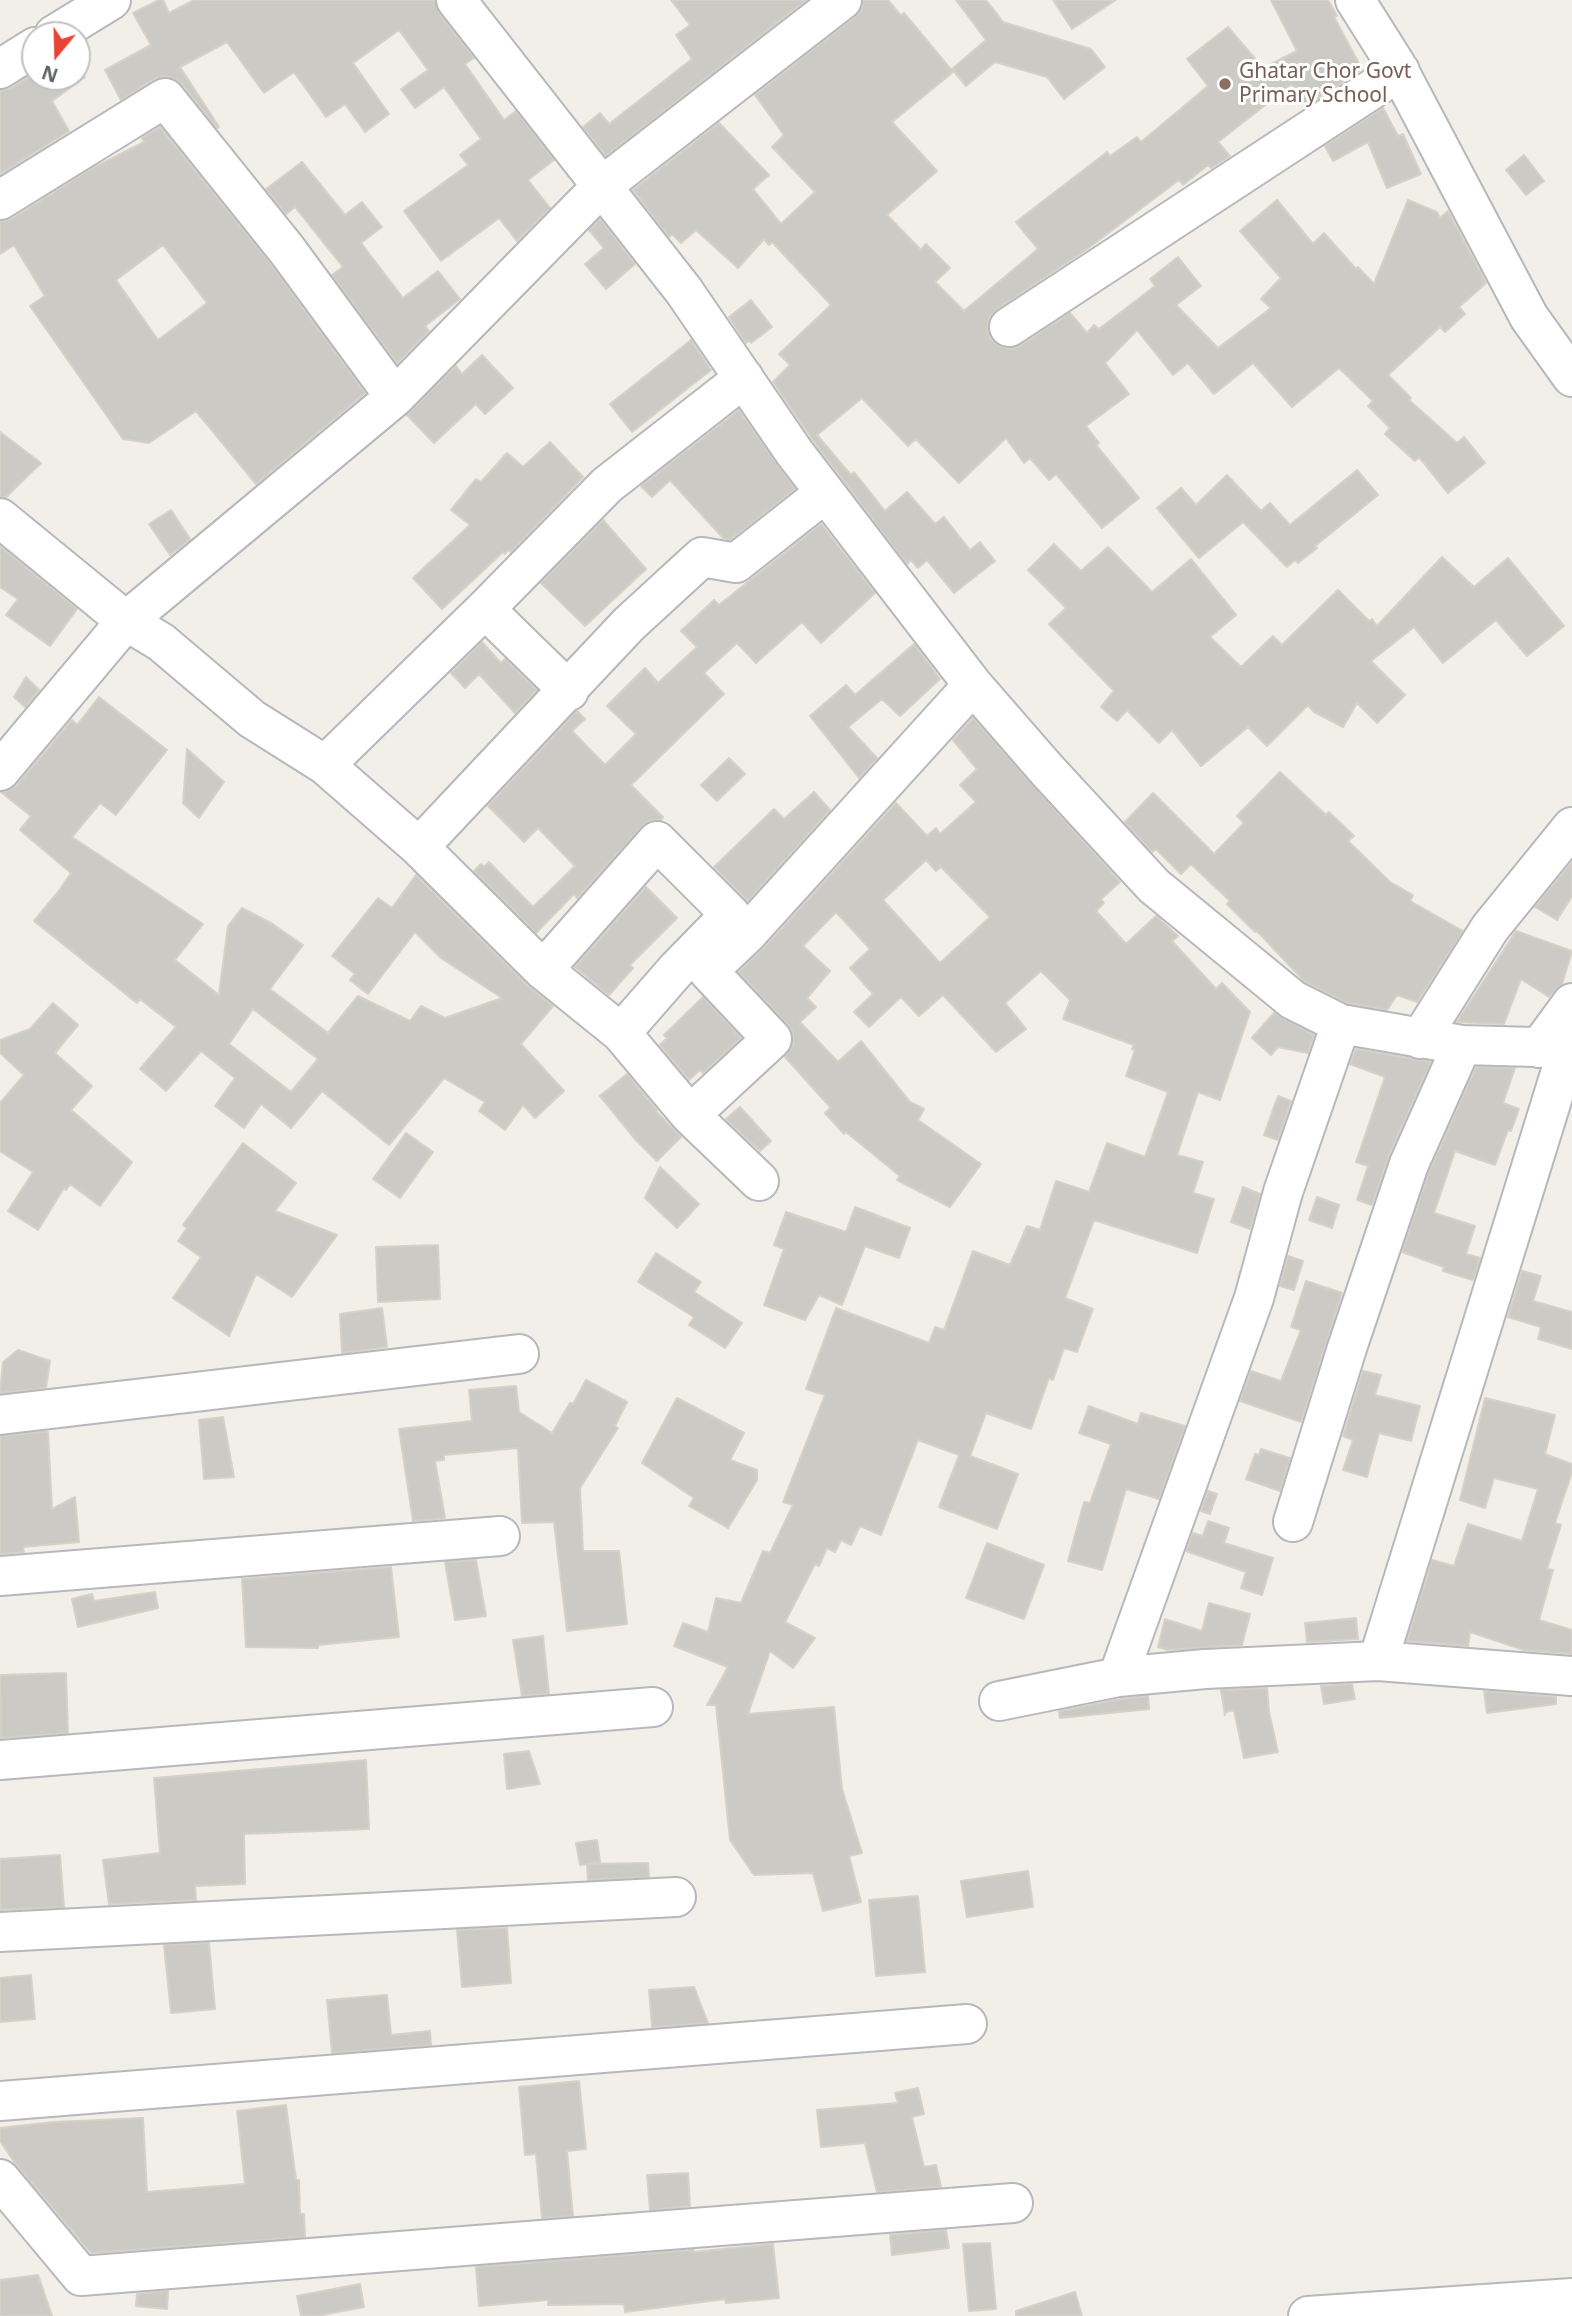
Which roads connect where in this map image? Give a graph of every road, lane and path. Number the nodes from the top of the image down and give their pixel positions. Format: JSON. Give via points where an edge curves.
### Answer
{"nodes":[{"id":1,"x":111,"y":0,"type":"edge"},
{"id":2,"x":457,"y":0,"type":"edge"},
{"id":3,"x":842,"y":0,"type":"edge"},
{"id":4,"x":1355,"y":0,"type":"edge"},
{"id":5,"x":77,"y":21,"type":"edge"},
{"id":6,"x":21,"y":56,"type":"edge"},
{"id":7,"x":0,"y":69,"type":"edge"},
{"id":8,"x":1400,"y":71,"type":"junction"},
{"id":9,"x":602,"y":186,"type":"junction"},
{"id":10,"x":0,"y":200,"type":"edge"},
{"id":11,"x":1009,"y":327,"type":"dead end"},
{"id":12,"x":1572,"y":377,"type":"edge"},
{"id":13,"x":744,"y":378,"type":"junction"},
{"id":14,"x":396,"y":397,"type":"junction"},
{"id":15,"x":825,"y":494,"type":"junction"},
{"id":16,"x":0,"y":518,"type":"edge"},
{"id":17,"x":485,"y":609,"type":"junction"},
{"id":18,"x":126,"y":621,"type":"junction"},
{"id":19,"x":973,"y":685,"type":"junction"},
{"id":20,"x":569,"y":691,"type":"junction"},
{"id":21,"x":325,"y":765,"type":"junction"},
{"id":22,"x":0,"y":771,"type":"edge"},
{"id":23,"x":1572,"y":827,"type":"edge"},
{"id":24,"x":419,"y":846,"type":"junction"},
{"id":25,"x":739,"y":924,"type":"junction"},
{"id":26,"x":543,"y":970,"type":"junction"},
{"id":27,"x":1572,"y":1003,"type":"edge"},
{"id":28,"x":1341,"y":1024,"type":"junction"},
{"id":29,"x":621,"y":1033,"type":"junction"},
{"id":30,"x":1420,"y":1039,"type":"junction"},
{"id":31,"x":1462,"y":1045,"type":"junction"},
{"id":32,"x":1560,"y":1048,"type":"edge"},
{"id":33,"x":690,"y":1115,"type":"junction"},
{"id":34,"x":759,"y":1181,"type":"dead end"},
{"id":35,"x":519,"y":1354,"type":"dead end"},
{"id":36,"x":0,"y":1415,"type":"edge"},
{"id":37,"x":1293,"y":1521,"type":"dead end"},
{"id":38,"x":500,"y":1536,"type":"dead end"},
{"id":39,"x":0,"y":1576,"type":"edge"},
{"id":40,"x":1378,"y":1661,"type":"junction"},
{"id":41,"x":1572,"y":1676,"type":"edge"},
{"id":42,"x":1118,"y":1677,"type":"junction"},
{"id":43,"x":999,"y":1701,"type":"dead end"},
{"id":44,"x":653,"y":1707,"type":"dead end"},
{"id":45,"x":0,"y":1760,"type":"edge"},
{"id":46,"x":676,"y":1897,"type":"dead end"},
{"id":47,"x":0,"y":1932,"type":"edge"},
{"id":48,"x":967,"y":2024,"type":"dead end"},
{"id":49,"x":0,"y":2101,"type":"edge"},
{"id":50,"x":5,"y":2191,"type":"edge"},
{"id":51,"x":1013,"y":2203,"type":"dead end"},
{"id":52,"x":1572,"y":2298,"type":"edge"},
{"id":53,"x":1308,"y":2316,"type":"edge"}],
"edges":[{"from":1,"to":5,"type":"street"},
{"from":2,"to":9,"type":"street"},
{"from":3,"to":9,"type":"street"},
{"from":4,"to":8,"type":"street"},
{"from":6,"to":7,"type":"street"},
{"from":8,"to":11,"type":"street"},
{"from":8,"to":12,"type":"street","via":[[1529,317]]},
{"from":9,"to":13,"type":"street"},
{"from":9,"to":14,"type":"street"},
{"from":10,"to":14,"type":"street","via":[[165,98],[287,250]]},
{"from":13,"to":15,"type":"street"},
{"from":13,"to":17,"type":"street","via":[[607,485]]},
{"from":14,"to":18,"type":"street"},
{"from":15,"to":19,"type":"street"},
{"from":15,"to":20,"type":"street","via":[[736,564],[702,557],[629,624]]},
{"from":16,"to":18,"type":"street"},
{"from":17,"to":20,"type":"street"},
{"from":17,"to":21,"type":"street"},
{"from":18,"to":21,"type":"street","via":[[161,642],[252,719]]},
{"from":18,"to":22,"type":"street"},
{"from":19,"to":25,"type":"street"},
{"from":19,"to":28,"type":"street","via":[[1154,886],[1293,1000]]},
{"from":20,"to":24,"type":"street"},
{"from":21,"to":24,"type":"street"},
{"from":23,"to":30,"type":"street","via":[[1490,928]]},
{"from":24,"to":26,"type":"street"},
{"from":25,"to":26,"type":"street","via":[[657,841]]},
{"from":25,"to":29,"type":"street","via":[[676,970]]},
{"from":25,"to":33,"type":"street","via":[[708,971],[772,1039]]},
{"from":26,"to":29,"type":"street"},
{"from":27,"to":32,"type":"street"},
{"from":28,"to":30,"type":"street"},
{"from":28,"to":42,"type":"street","via":[[1283,1192],[1254,1298]]},
{"from":29,"to":33,"type":"street"},
{"from":30,"to":31,"type":"street"},
{"from":31,"to":32,"type":"street"},
{"from":31,"to":37,"type":"street","via":[[1409,1164]]},
{"from":32,"to":40,"type":"street"},
{"from":33,"to":34,"type":"street"},
{"from":35,"to":36,"type":"street"},
{"from":38,"to":39,"type":"street"},
{"from":40,"to":41,"type":"street"},
{"from":40,"to":42,"type":"street"},
{"from":42,"to":43,"type":"street"},
{"from":44,"to":45,"type":"street"},
{"from":46,"to":47,"type":"street"},
{"from":48,"to":49,"type":"street"},
{"from":50,"to":51,"type":"street","via":[[81,2276]]},
{"from":52,"to":53,"type":"street"}]}
